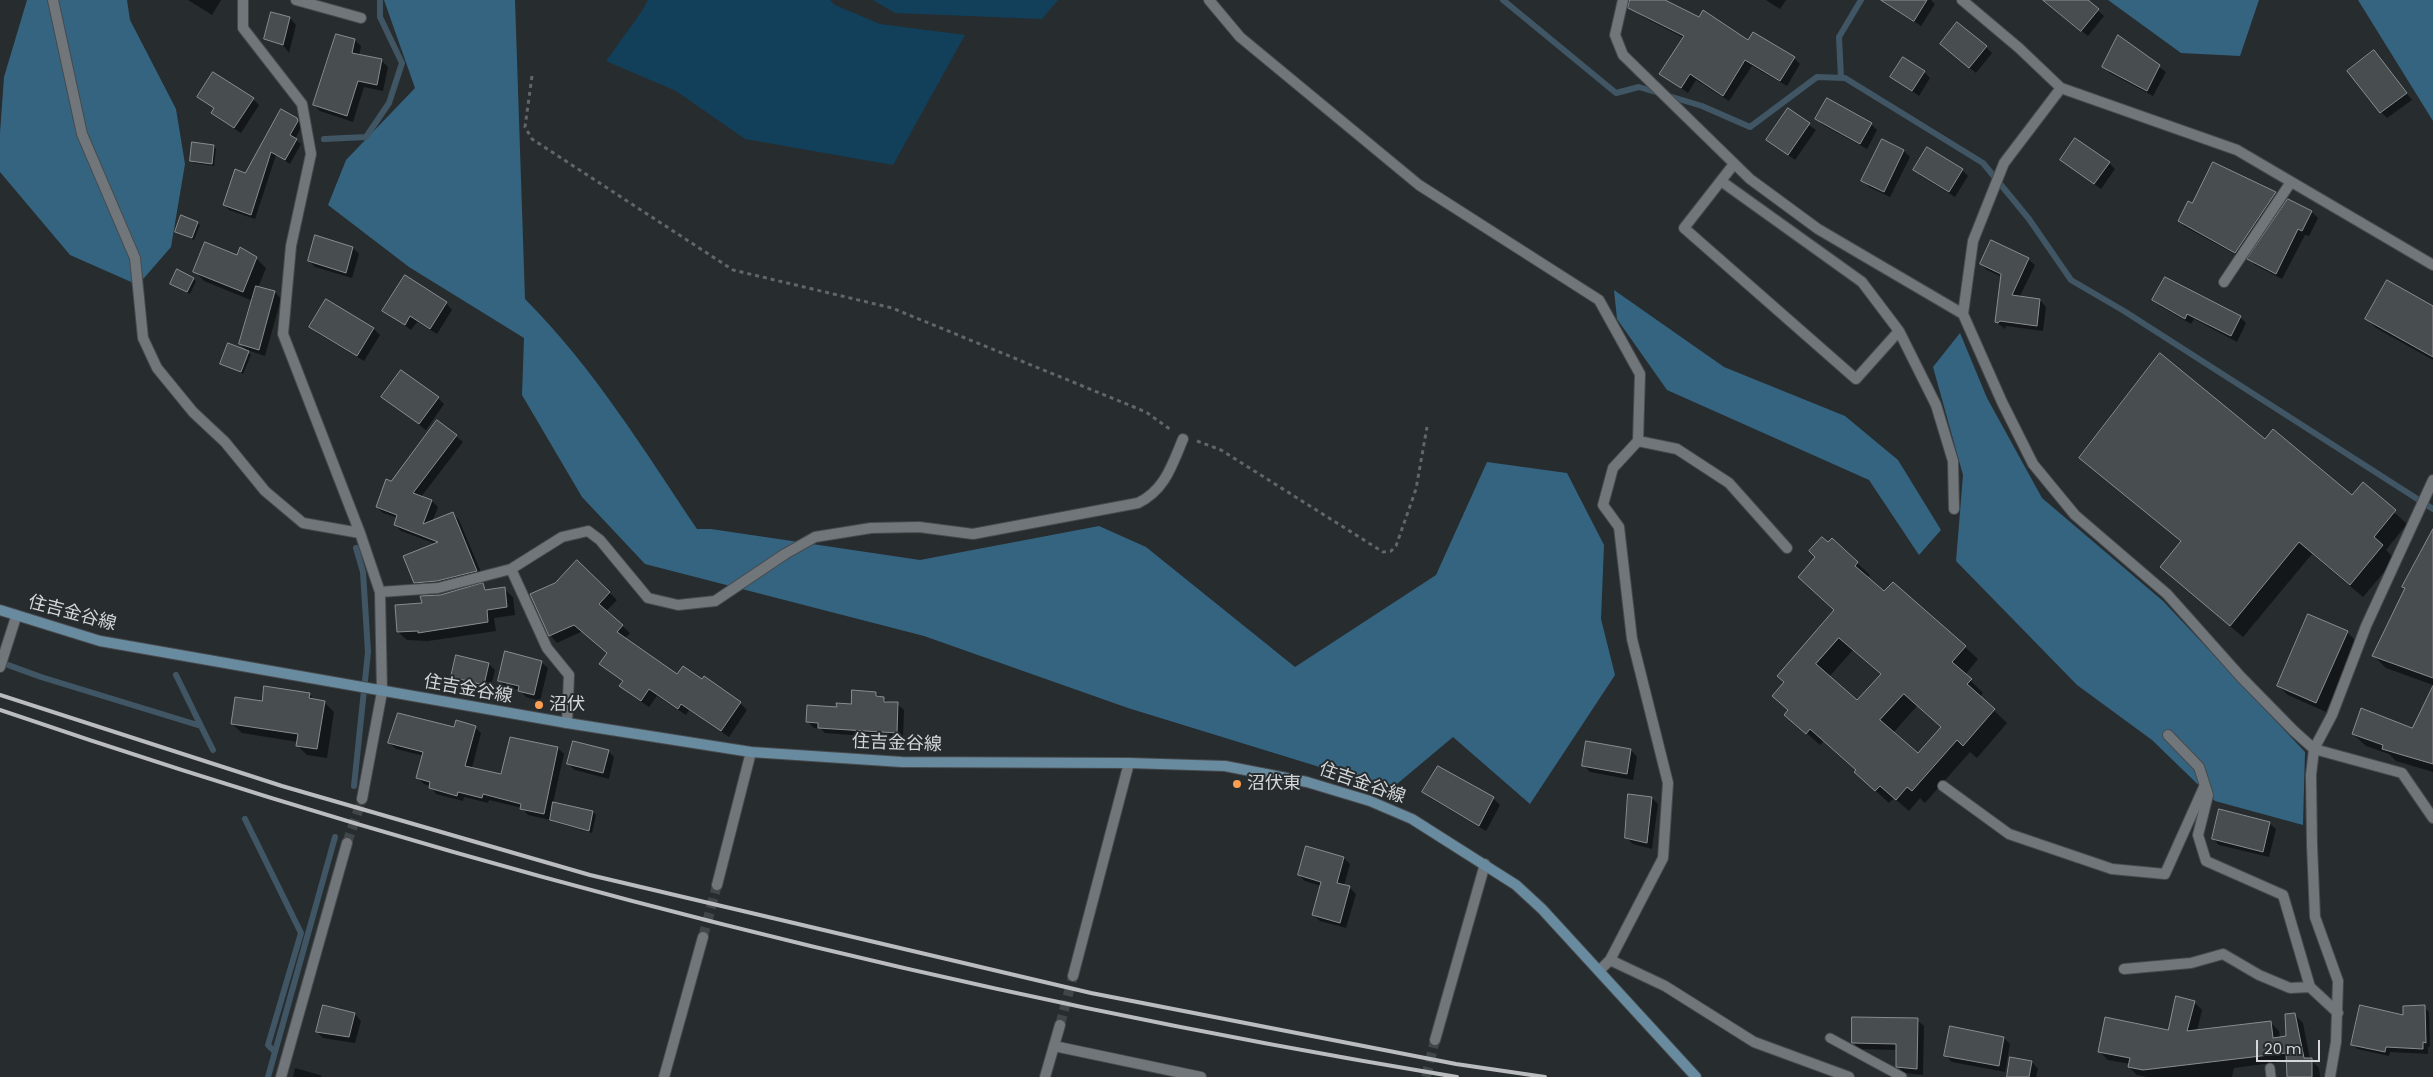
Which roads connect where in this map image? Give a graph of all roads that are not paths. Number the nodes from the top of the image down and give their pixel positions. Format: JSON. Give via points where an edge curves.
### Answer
{"nodes":[{"id":1,"x":53,"y":0,"type":"edge"},
{"id":2,"x":243,"y":0,"type":"edge"},
{"id":3,"x":296,"y":0,"type":"edge"},
{"id":4,"x":1208,"y":0,"type":"edge"},
{"id":5,"x":1623,"y":0,"type":"edge"},
{"id":6,"x":1962,"y":0,"type":"edge"},
{"id":7,"x":361,"y":18,"type":"dead end"},
{"id":8,"x":2060,"y":88,"type":"junction"},
{"id":9,"x":1734,"y":164,"type":"junction"},
{"id":10,"x":1721,"y":181,"type":"junction"},
{"id":11,"x":2291,"y":182,"type":"junction"},
{"id":12,"x":2433,"y":265,"type":"edge"},
{"id":13,"x":2224,"y":282,"type":"dead end"},
{"id":14,"x":1963,"y":314,"type":"junction"},
{"id":15,"x":1899,"y":331,"type":"junction"},
{"id":16,"x":1183,"y":439,"type":"road end"},
{"id":17,"x":1638,"y":441,"type":"junction"},
{"id":18,"x":2431,"y":485,"type":"edge"},
{"id":19,"x":1954,"y":510,"type":"dead end"},
{"id":20,"x":360,"y":533,"type":"junction"},
{"id":21,"x":1787,"y":548,"type":"dead end"},
{"id":22,"x":512,"y":569,"type":"junction"},
{"id":23,"x":380,"y":592,"type":"junction"},
{"id":24,"x":0,"y":610,"type":"edge"},
{"id":25,"x":16,"y":616,"type":"junction"},
{"id":26,"x":1,"y":664,"type":"edge"},
{"id":27,"x":382,"y":692,"type":"junction"},
{"id":28,"x":567,"y":723,"type":"junction"},
{"id":29,"x":2168,"y":735,"type":"dead end"},
{"id":30,"x":2314,"y":749,"type":"junction"},
{"id":31,"x":751,"y":752,"type":"junction"},
{"id":32,"x":1128,"y":763,"type":"junction"},
{"id":33,"x":1943,"y":786,"type":"dead end"},
{"id":34,"x":2204,"y":787,"type":"junction"},
{"id":35,"x":362,"y":799,"type":"tunnel mouth"},
{"id":36,"x":2433,"y":818,"type":"edge"},
{"id":37,"x":347,"y":844,"type":"tunnel mouth"},
{"id":38,"x":1486,"y":864,"type":"junction"},
{"id":39,"x":717,"y":885,"type":"tunnel mouth"},
{"id":40,"x":703,"y":937,"type":"tunnel mouth"},
{"id":41,"x":1610,"y":960,"type":"junction"},
{"id":42,"x":2124,"y":969,"type":"dead end"},
{"id":43,"x":1599,"y":971,"type":"junction"},
{"id":44,"x":1074,"y":976,"type":"tunnel mouth"},
{"id":45,"x":2310,"y":987,"type":"junction"},
{"id":46,"x":2338,"y":1013,"type":"junction"},
{"id":47,"x":1060,"y":1025,"type":"tunnel mouth"},
{"id":48,"x":1830,"y":1038,"type":"dead end"},
{"id":49,"x":1435,"y":1040,"type":"tunnel mouth"},
{"id":50,"x":1054,"y":1046,"type":"junction"},
{"id":51,"x":281,"y":1077,"type":"edge"},
{"id":52,"x":664,"y":1077,"type":"edge"},
{"id":53,"x":1045,"y":1077,"type":"edge"},
{"id":54,"x":1201,"y":1077,"type":"edge"},
{"id":55,"x":1696,"y":1077,"type":"edge"},
{"id":56,"x":1849,"y":1077,"type":"edge"},
{"id":57,"x":1902,"y":1077,"type":"edge"},
{"id":58,"x":2330,"y":1077,"type":"edge"}],
"edges":[{"from":1,"to":20,"type":"street","via":[[82,134],[134,258],[143,338],[157,368],[265,491],[303,523]]},
{"from":2,"to":20,"type":"street","via":[[243,28],[302,104],[311,154],[291,246],[283,334]]},
{"from":3,"to":7,"type":"street"},
{"from":4,"to":17,"type":"street","via":[[1240,37],[1419,185],[1599,300],[1640,374]]},
{"from":5,"to":9,"type":"street","via":[[1615,35],[1623,55]]},
{"from":6,"to":8,"type":"street","via":[[2020,48]]},
{"from":8,"to":11,"type":"street","via":[[2237,150]]},
{"from":8,"to":14,"type":"street","via":[[2003,166],[1973,240]]},
{"from":9,"to":10,"type":"street"},
{"from":9,"to":14,"type":"street","via":[[1818,229]]},
{"from":10,"to":15,"type":"street","via":[[1862,282]]},
{"from":10,"to":15,"type":"street","via":[[1684,228],[1856,379]]},
{"from":11,"to":12,"type":"street"},
{"from":11,"to":13,"type":"street"},
{"from":14,"to":30,"type":"street","via":[[2033,464],[2075,515],[2166,594]]},
{"from":15,"to":19,"type":"street","via":[[1936,405],[1953,461]]},
{"from":16,"to":22,"type":"street","via":[[1167,478],[1151,496],[1138,503],[973,534],[919,527],[871,528],[815,537],[715,601],[678,604],[648,598],[600,540],[588,531],[562,537]]},
{"from":17,"to":21,"type":"street","via":[[1677,448],[1729,483]]},
{"from":17,"to":41,"type":"street","via":[[1613,468],[1603,505],[1619,527],[1632,639],[1668,783],[1663,858]]},
{"from":18,"to":30,"type":"street","via":[[2366,626],[2332,716]]},
{"from":20,"to":23,"type":"street"},
{"from":22,"to":23,"type":"street","via":[[438,588]]},
{"from":22,"to":28,"type":"street","via":[[547,648],[569,675]]},
{"from":23,"to":27,"type":"street"},
{"from":24,"to":25,"type":"main road","name":"住吉金谷線"},
{"from":25,"to":26,"type":"street"},
{"from":25,"to":27,"type":"main road","name":"住吉金谷線","via":[[100,640]]},
{"from":27,"to":28,"type":"main road","name":"住吉金谷線"},
{"from":27,"to":35,"type":"street"},
{"from":28,"to":31,"type":"main road","name":"住吉金谷線"},
{"from":29,"to":34,"type":"street","via":[[2198,767]]},
{"from":30,"to":36,"type":"street","via":[[2402,773]]},
{"from":30,"to":46,"type":"street","via":[[2311,775],[2315,917],[2338,982]]},
{"from":31,"to":32,"type":"main road","name":"住吉金谷線","via":[[902,762]]},
{"from":31,"to":39,"type":"street"},
{"from":32,"to":38,"type":"main road","name":"住吉金谷線","via":[[1225,766],[1307,782],[1370,801],[1412,819]]},
{"from":32,"to":44,"type":"street"},
{"from":33,"to":34,"type":"street","via":[[2009,834],[2112,869],[2165,874]]},
{"from":34,"to":45,"type":"street","via":[[2208,795],[2198,835],[2206,861],[2283,895]]},
{"from":37,"to":51,"type":"street"},
{"from":38,"to":43,"type":"main road","name":"住吉金谷線","via":[[1542,908]]},
{"from":38,"to":49,"type":"street"},
{"from":40,"to":52,"type":"street"},
{"from":41,"to":43,"type":"street"},
{"from":41,"to":56,"type":"street","via":[[1665,986],[1754,1042]]},
{"from":42,"to":45,"type":"street","via":[[2191,963],[2223,954],[2290,988]]},
{"from":43,"to":55,"type":"main road","name":"住吉金谷線"},
{"from":45,"to":46,"type":"street"},
{"from":46,"to":58,"type":"street"},
{"from":47,"to":50,"type":"street"},
{"from":48,"to":57,"type":"lane"},
{"from":50,"to":53,"type":"street"},
{"from":50,"to":54,"type":"street"}]}
